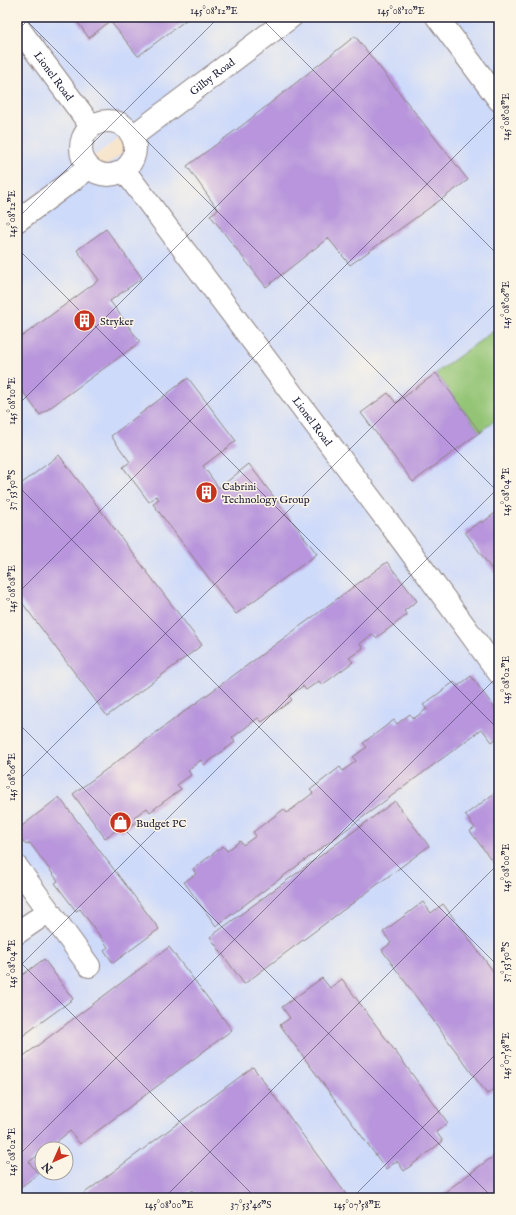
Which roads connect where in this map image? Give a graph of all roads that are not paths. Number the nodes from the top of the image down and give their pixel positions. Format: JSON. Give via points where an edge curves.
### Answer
{"nodes":[{"id":1,"x":291,"y":17,"type":"edge"},
{"id":2,"x":437,"y":17,"type":"edge"},
{"id":3,"x":17,"y":26,"type":"edge"},
{"id":4,"x":499,"y":100,"type":"edge"},
{"id":5,"x":91,"y":126,"type":"junction"},
{"id":6,"x":133,"y":136,"type":"junction"},
{"id":7,"x":89,"y":168,"type":"junction"},
{"id":8,"x":124,"y":170,"type":"junction"},
{"id":9,"x":17,"y":221,"type":"edge"},
{"id":10,"x":499,"y":673,"type":"edge"},
{"id":11,"x":17,"y":867,"type":"edge"},
{"id":12,"x":49,"y":911,"type":"junction"},
{"id":13,"x":17,"y":933,"type":"edge"},
{"id":14,"x":89,"y":966,"type":"dead end"}],
"edges":[{"from":1,"to":6,"type":"street","name":"Gilby Road"},
{"from":2,"to":4,"type":"street"},
{"from":3,"to":5,"type":"street","name":"Lionel Road"},
{"from":5,"to":6,"type":"street","via":[[100,121],[118,122]]},
{"from":5,"to":7,"type":"street","via":[[81,142],[80,151]]},
{"from":6,"to":8,"type":"street","via":[[135,154]]},
{"from":7,"to":8,"type":"street","via":[[106,175]]},
{"from":7,"to":9,"type":"street"},
{"from":8,"to":10,"type":"street","name":"Lionel Road"},
{"from":11,"to":12,"type":"street"},
{"from":12,"to":13,"type":"street"},
{"from":12,"to":14,"type":"street"}]}
